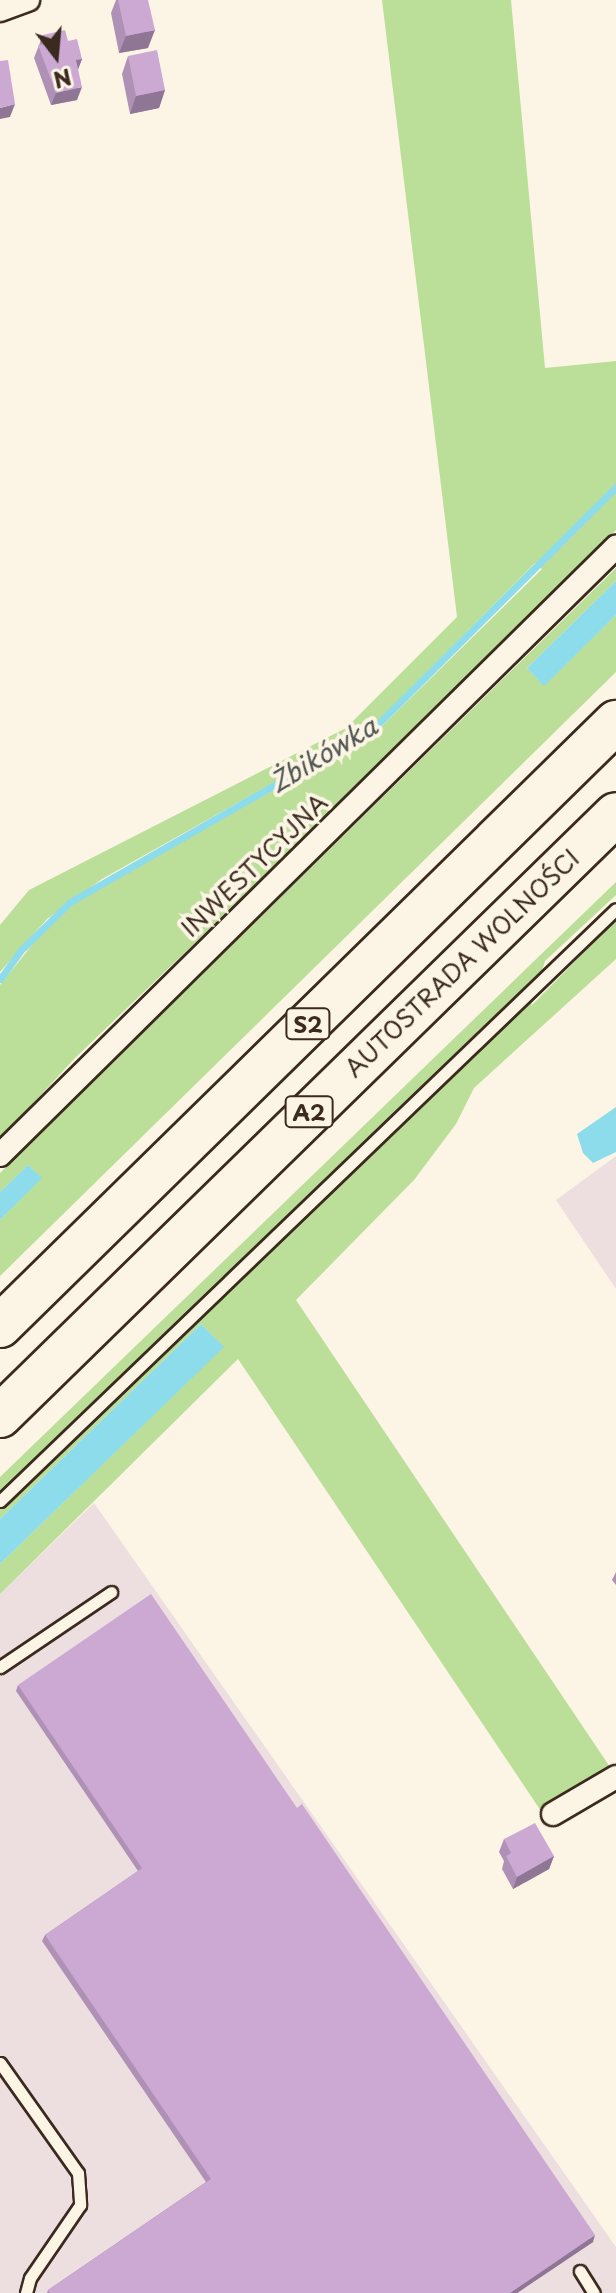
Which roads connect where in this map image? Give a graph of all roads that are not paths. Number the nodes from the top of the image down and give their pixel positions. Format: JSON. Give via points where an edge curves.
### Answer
{"nodes":[{"id":1,"x":28,"y":0,"type":"edge"},
{"id":2,"x":0,"y":10,"type":"edge"},
{"id":3,"x":616,"y":547,"type":"edge"},
{"id":4,"x":616,"y":722,"type":"edge"},
{"id":5,"x":616,"y":814,"type":"edge"},
{"id":6,"x":616,"y":909,"type":"edge"},
{"id":7,"x":0,"y":1155,"type":"edge"},
{"id":8,"x":0,"y":1326,"type":"edge"},
{"id":9,"x":0,"y":1416,"type":"edge"},
{"id":10,"x":0,"y":1501,"type":"edge"},
{"id":11,"x":111,"y":1592,"type":"dead end"},
{"id":12,"x":0,"y":1667,"type":"edge"},
{"id":13,"x":616,"y":1777,"type":"edge"},
{"id":14,"x":553,"y":1814,"type":"dead end"},
{"id":15,"x":0,"y":2063,"type":"edge"},
{"id":16,"x":580,"y":2271,"type":"dead end"},
{"id":17,"x":26,"y":2293,"type":"edge"},
{"id":18,"x":594,"y":2293,"type":"edge"}],
"edges":[{"from":1,"to":2,"type":"street"},
{"from":3,"to":7,"type":"street","name":"INWESTYCYJNA"},
{"from":4,"to":8,"type":"highway","number":"S2"},
{"from":5,"to":9,"type":"highway","name":"AUTOSTRADA WOLNOŚCI","number":"A2"},
{"from":6,"to":10,"type":"lane"},
{"from":11,"to":12,"type":"lane"},
{"from":13,"to":14,"type":"street"},
{"from":15,"to":17,"type":"lane","via":[[78,2173],[80,2205],[30,2278]]},
{"from":16,"to":18,"type":"lane"}]}
